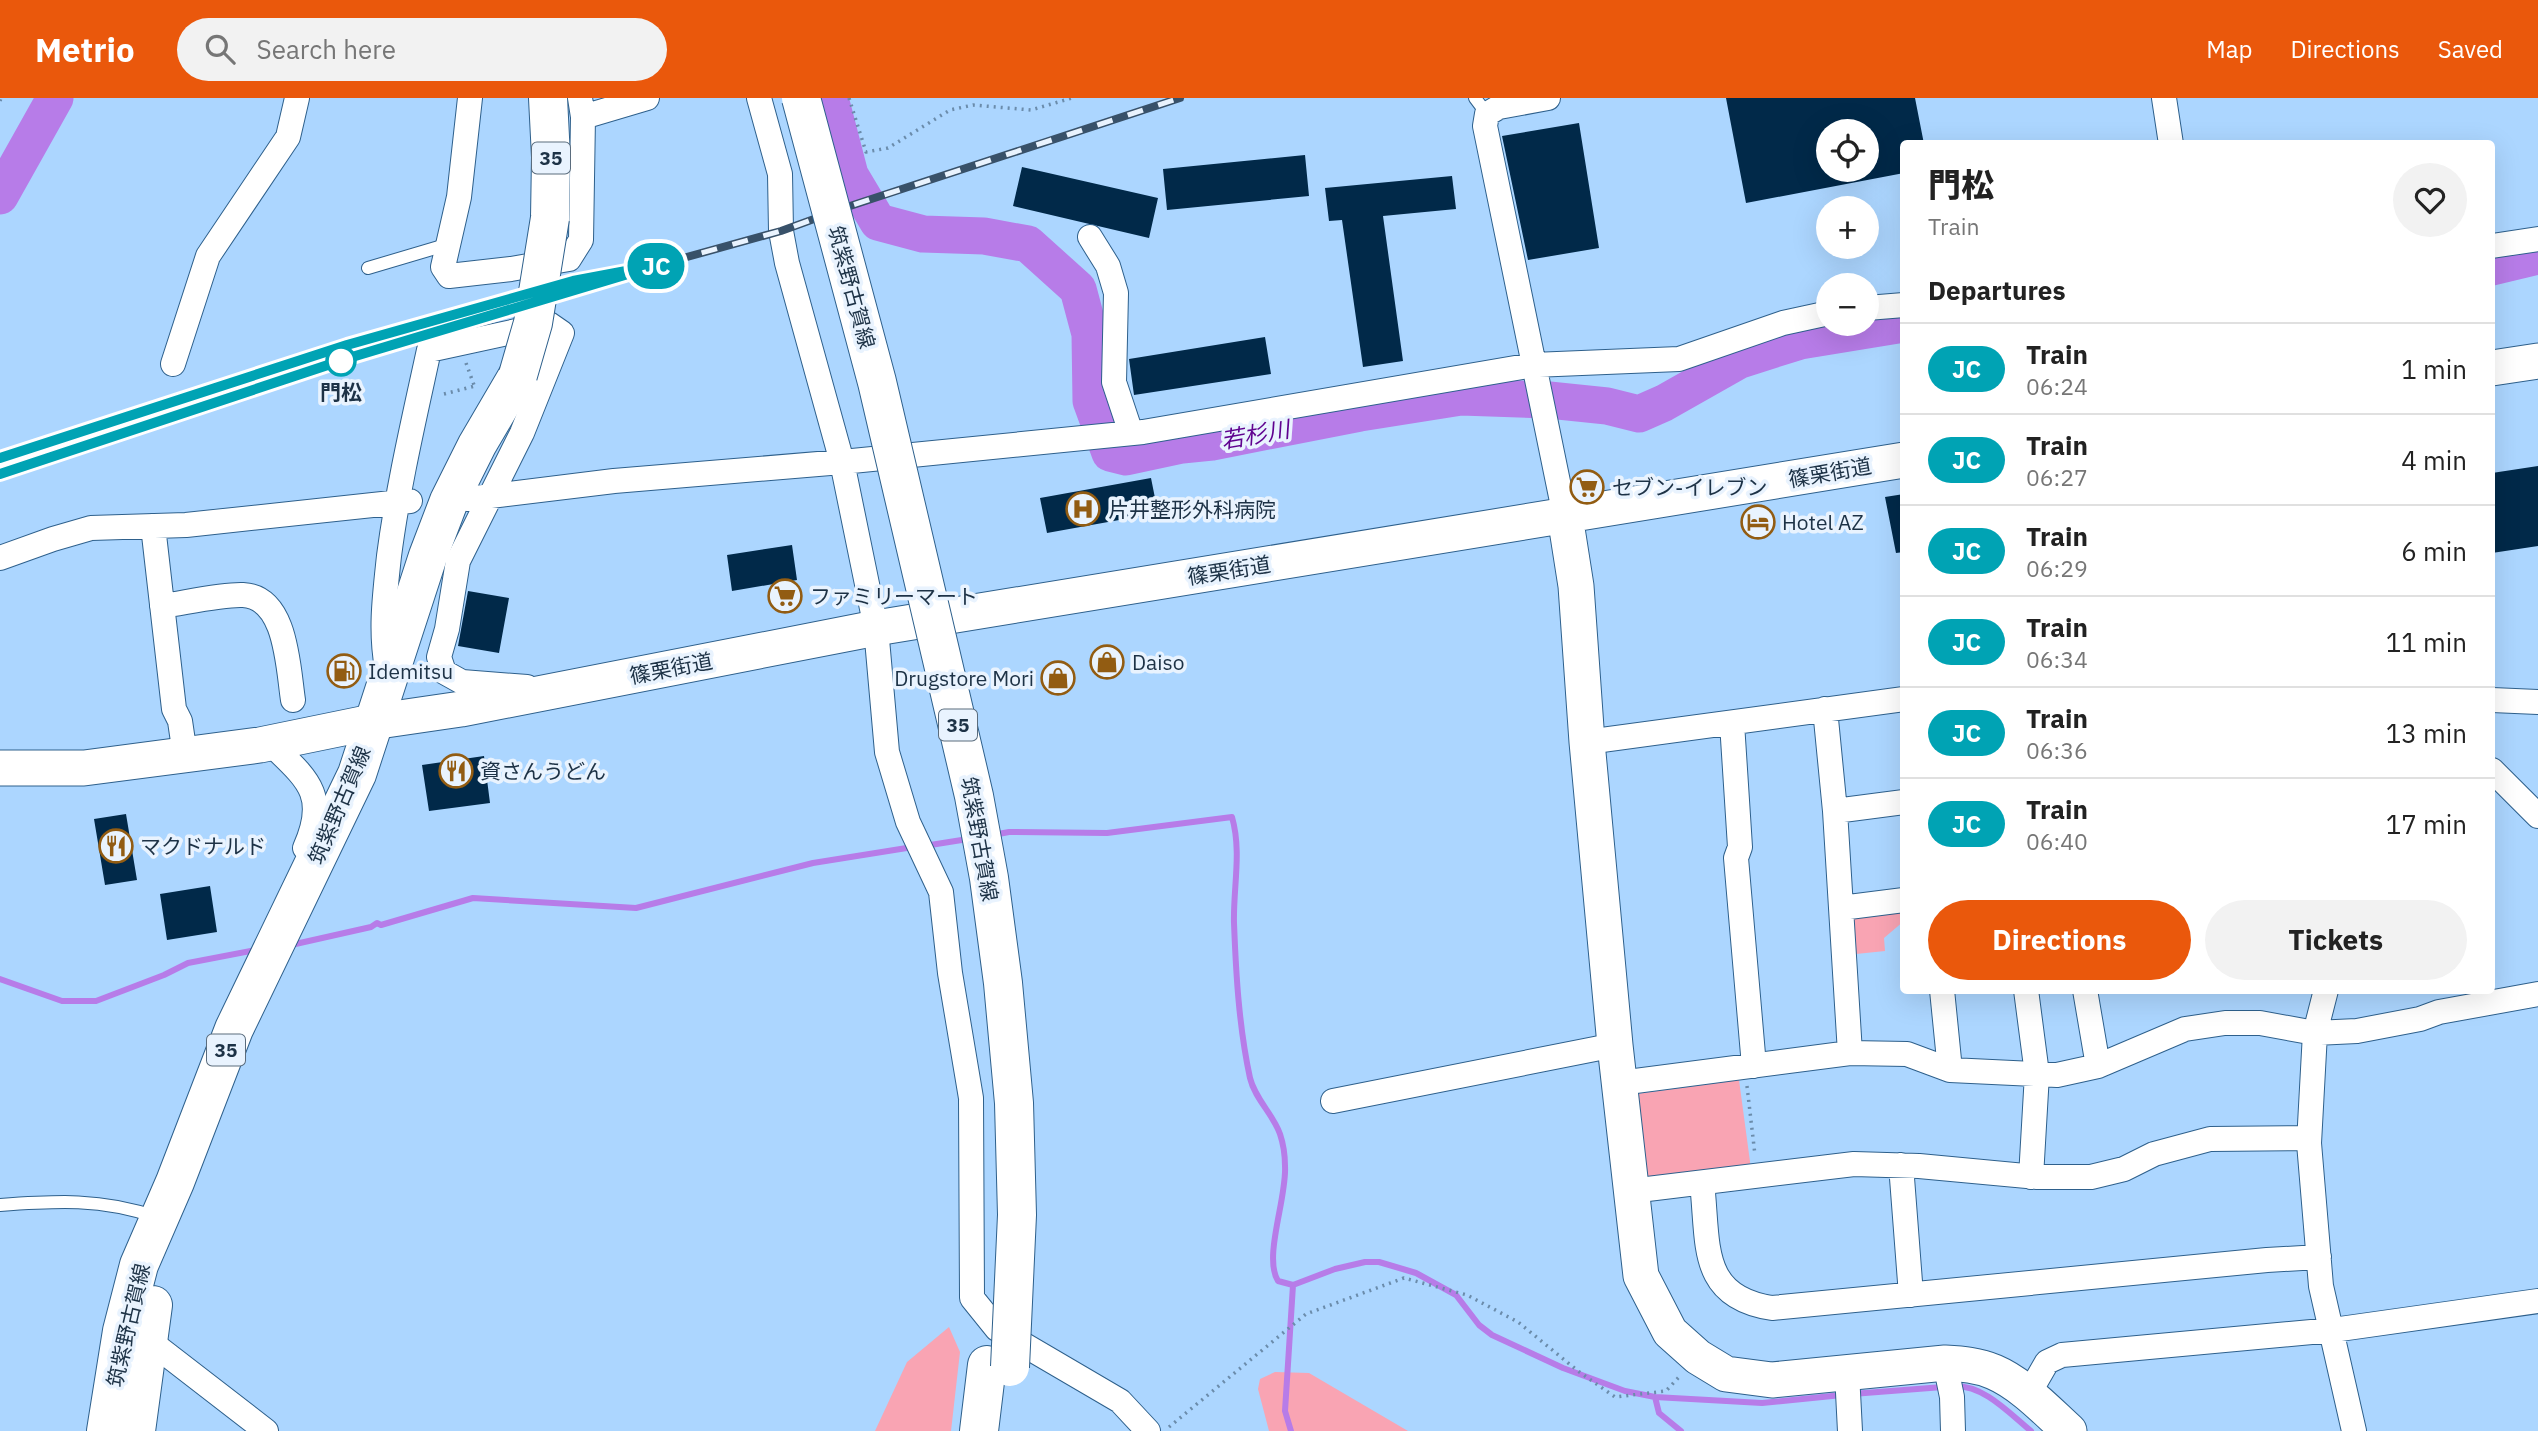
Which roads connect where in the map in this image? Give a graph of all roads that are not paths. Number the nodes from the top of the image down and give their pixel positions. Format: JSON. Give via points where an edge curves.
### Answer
{"nodes":[{"id":1,"x":297,"y":98,"type":"edge"},
{"id":2,"x":470,"y":98,"type":"edge"},
{"id":3,"x":548,"y":98,"type":"edge"},
{"id":4,"x":647,"y":98,"type":"edge"},
{"id":5,"x":759,"y":98,"type":"edge"},
{"id":6,"x":778,"y":98,"type":"edge"},
{"id":7,"x":801,"y":98,"type":"edge"},
{"id":8,"x":1548,"y":98,"type":"edge"},
{"id":9,"x":2164,"y":98,"type":"edge"},
{"id":10,"x":1481,"y":106,"type":"edge"},
{"id":11,"x":582,"y":108,"type":"edge"},
{"id":12,"x":2170,"y":140,"type":"edge"},
{"id":13,"x":1090,"y":237,"type":"dead end"},
{"id":14,"x":2538,"y":239,"type":"edge"},
{"id":15,"x":449,"y":244,"type":"junction"},
{"id":16,"x":2495,"y":246,"type":"edge"},
{"id":17,"x":368,"y":268,"type":"dead end"},
{"id":18,"x":1900,"y":305,"type":"edge"},
{"id":19,"x":1879,"y":307,"type":"edge"},
{"id":20,"x":1816,"y":316,"type":"edge"},
{"id":21,"x":2538,"y":361,"type":"edge"},
{"id":22,"x":173,"y":364,"type":"dead end"},
{"id":23,"x":1533,"y":365,"type":"junction"},
{"id":24,"x":2495,"y":368,"type":"edge"},
{"id":25,"x":1131,"y":433,"type":"junction"},
{"id":26,"x":1900,"y":461,"type":"edge"},
{"id":27,"x":842,"y":462,"type":"junction"},
{"id":28,"x":477,"y":498,"type":"junction"},
{"id":29,"x":403,"y":502,"type":"junction"},
{"id":30,"x":1565,"y":516,"type":"junction"},
{"id":31,"x":153,"y":526,"type":"junction"},
{"id":32,"x":428,"y":556,"type":"junction"},
{"id":33,"x":0,"y":558,"type":"edge"},
{"id":34,"x":162,"y":607,"type":"junction"},
{"id":35,"x":876,"y":628,"type":"junction"},
{"id":36,"x":439,"y":657,"type":"junction"},
{"id":37,"x":388,"y":676,"type":"junction"},
{"id":38,"x":556,"y":690,"type":"junction"},
{"id":39,"x":293,"y":700,"type":"dead end"},
{"id":40,"x":1900,"y":700,"type":"edge"},
{"id":41,"x":2495,"y":700,"type":"edge"},
{"id":42,"x":2538,"y":702,"type":"edge"},
{"id":43,"x":1825,"y":709,"type":"junction"},
{"id":44,"x":372,"y":722,"type":"junction"},
{"id":45,"x":1732,"y":723,"type":"junction"},
{"id":46,"x":1587,"y":742,"type":"junction"},
{"id":47,"x":270,"y":743,"type":"junction"},
{"id":48,"x":185,"y":755,"type":"junction"},
{"id":49,"x":0,"y":768,"type":"edge"},
{"id":50,"x":2495,"y":774,"type":"edge"},
{"id":51,"x":1900,"y":803,"type":"edge"},
{"id":52,"x":1835,"y":811,"type":"junction"},
{"id":53,"x":2538,"y":816,"type":"edge"},
{"id":54,"x":1900,"y":901,"type":"edge"},
{"id":55,"x":1841,"y":908,"type":"junction"},
{"id":56,"x":286,"y":923,"type":"junction"},
{"id":57,"x":2538,"y":993,"type":"edge"},
{"id":58,"x":1942,"y":994,"type":"edge"},
{"id":59,"x":2027,"y":994,"type":"edge"},
{"id":60,"x":2086,"y":994,"type":"edge"},
{"id":61,"x":2325,"y":994,"type":"edge"},
{"id":62,"x":2315,"y":1033,"type":"junction"},
{"id":63,"x":1615,"y":1045,"type":"junction"},
{"id":64,"x":1850,"y":1054,"type":"junction"},
{"id":65,"x":1750,"y":1066,"type":"junction"},
{"id":66,"x":2098,"y":1066,"type":"junction"},
{"id":67,"x":1950,"y":1070,"type":"junction"},
{"id":68,"x":2037,"y":1073,"type":"junction"},
{"id":69,"x":1620,"y":1083,"type":"junction"},
{"id":70,"x":1333,"y":1101,"type":"dead end"},
{"id":71,"x":2309,"y":1138,"type":"junction"},
{"id":72,"x":1901,"y":1165,"type":"junction"},
{"id":73,"x":2031,"y":1177,"type":"junction"},
{"id":74,"x":175,"y":1182,"type":"junction"},
{"id":75,"x":1702,"y":1184,"type":"junction"},
{"id":76,"x":1631,"y":1191,"type":"junction"},
{"id":77,"x":0,"y":1205,"type":"edge"},
{"id":78,"x":159,"y":1218,"type":"junction"},
{"id":79,"x":2319,"y":1257,"type":"junction"},
{"id":80,"x":1911,"y":1295,"type":"junction"},
{"id":81,"x":2538,"y":1301,"type":"edge"},
{"id":82,"x":2333,"y":1331,"type":"junction"},
{"id":83,"x":135,"y":1335,"type":"junction"},
{"id":84,"x":1945,"y":1363,"type":"junction"},
{"id":85,"x":998,"y":1366,"type":"junction"},
{"id":86,"x":1847,"y":1373,"type":"junction"},
{"id":87,"x":2028,"y":1395,"type":"junction"},
{"id":88,"x":106,"y":1431,"type":"edge"},
{"id":89,"x":136,"y":1431,"type":"edge"},
{"id":90,"x":266,"y":1431,"type":"edge"},
{"id":91,"x":979,"y":1431,"type":"edge"},
{"id":92,"x":1003,"y":1431,"type":"edge"},
{"id":93,"x":1148,"y":1431,"type":"edge"},
{"id":94,"x":1850,"y":1431,"type":"edge"},
{"id":95,"x":1953,"y":1431,"type":"edge"},
{"id":96,"x":2069,"y":1431,"type":"edge"},
{"id":97,"x":2354,"y":1431,"type":"edge"}],
"edges":[{"from":1,"to":22,"type":"street","via":[[288,137],[208,256]]},
{"from":2,"to":15,"type":"street"},
{"from":3,"to":32,"type":"main road","name":"筑紫野古賀線","number":"35","bridge":true,"via":[[550,218],[533,323],[518,375],[462,474]]},
{"from":4,"to":11,"type":"street"},
{"from":5,"to":27,"type":"street","via":[[780,174],[787,263]]},
{"from":6,"to":85,"type":"main road","name":"筑紫野古賀線","number":"35","via":[[853,385],[967,882],[982,986],[990,1103]]},
{"from":7,"to":85,"type":"main road","name":"筑紫野古賀線","number":"35","bridge":true,"via":[[877,382],[989,878],[1014,1103],[1017,1215]]},
{"from":8,"to":10,"type":"street"},
{"from":9,"to":12,"type":"street"},
{"from":10,"to":23,"type":"street"},
{"from":11,"to":15,"type":"street","via":[[581,240],[569,259],[449,276],[443,267]]},
{"from":13,"to":25,"type":"street","via":[[1108,266],[1116,293],[1114,383]]},
{"from":14,"to":16,"type":"street"},
{"from":15,"to":17,"type":"lane"},
{"from":18,"to":19,"type":"street"},
{"from":20,"to":23,"type":"street","via":[[1679,359]]},
{"from":21,"to":24,"type":"main road"},
{"from":23,"to":25,"type":"street"},
{"from":23,"to":30,"type":"street"},
{"from":25,"to":27,"type":"street"},
{"from":26,"to":30,"type":"main road","name":"篠栗街道"},
{"from":27,"to":28,"type":"street"},
{"from":27,"to":35,"type":"street"},
{"from":28,"to":29,"type":"street","via":[[522,433],[562,333],[549,324],[429,350]]},
{"from":28,"to":36,"type":"street","via":[[458,561]]},
{"from":29,"to":31,"type":"street"},
{"from":29,"to":37,"type":"street","via":[[382,641]]},
{"from":30,"to":35,"type":"main road","name":"篠栗街道"},
{"from":30,"to":46,"type":"main road","via":[[1576,586]]},
{"from":31,"to":33,"type":"street","via":[[91,528]]},
{"from":31,"to":34,"type":"street"},
{"from":32,"to":36,"type":"street","via":[[427,613],[430,638]]},
{"from":32,"to":37,"type":"main road","name":"筑紫野古賀線","number":"35"},
{"from":34,"to":39,"type":"street","via":[[244,595],[258,598],[276,615]]},
{"from":34,"to":48,"type":"street","via":[[174,709]]},
{"from":35,"to":38,"type":"main road","name":"篠栗街道"},
{"from":35,"to":93,"type":"street","via":[[887,752],[908,822],[941,892],[971,1098],[972,1298],[997,1329],[1120,1401]]},
{"from":36,"to":38,"type":"street","via":[[444,672],[462,682]]},
{"from":37,"to":44,"type":"main road","name":"筑紫野古賀線","number":"35"},
{"from":38,"to":44,"type":"main road","name":"篠栗街道"},
{"from":40,"to":43,"type":"street"},
{"from":41,"to":42,"type":"street"},
{"from":43,"to":45,"type":"street"},
{"from":43,"to":52,"type":"street"},
{"from":44,"to":47,"type":"main road","name":"篠栗街道"},
{"from":44,"to":56,"type":"main road","name":"筑紫野古賀線","number":"35","via":[[357,774]]},
{"from":45,"to":46,"type":"street"},
{"from":45,"to":65,"type":"street"},
{"from":46,"to":63,"type":"main road"},
{"from":47,"to":48,"type":"main road","name":"篠栗街道"},
{"from":47,"to":56,"type":"street","via":[[312,789],[316,810],[296,867]]},
{"from":48,"to":49,"type":"main road","name":"篠栗街道","via":[[84,768]]},
{"from":50,"to":53,"type":"street"},
{"from":51,"to":52,"type":"street"},
{"from":52,"to":55,"type":"street"},
{"from":54,"to":55,"type":"street"},
{"from":55,"to":64,"type":"street"},
{"from":56,"to":74,"type":"main road","name":"筑紫野古賀線","number":"35","via":[[234,1030]]},
{"from":57,"to":62,"type":"street","via":[[2357,1031]]},
{"from":58,"to":67,"type":"street"},
{"from":59,"to":68,"type":"street"},
{"from":60,"to":66,"type":"street"},
{"from":61,"to":62,"type":"street"},
{"from":62,"to":66,"type":"street","via":[[2260,1023],[2211,1025],[2185,1029]]},
{"from":62,"to":71,"type":"street"},
{"from":63,"to":69,"type":"main road"},
{"from":63,"to":70,"type":"street"},
{"from":64,"to":65,"type":"street"},
{"from":64,"to":67,"type":"street","via":[[1907,1054]]},
{"from":65,"to":69,"type":"street"},
{"from":66,"to":68,"type":"street"},
{"from":67,"to":68,"type":"street"},
{"from":68,"to":73,"type":"street"},
{"from":69,"to":76,"type":"main road"},
{"from":71,"to":73,"type":"street","via":[[2210,1139],[2091,1177]]},
{"from":71,"to":79,"type":"street"},
{"from":72,"to":73,"type":"street"},
{"from":72,"to":75,"type":"street","via":[[1854,1164]]},
{"from":72,"to":80,"type":"street"},
{"from":74,"to":78,"type":"main road","name":"筑紫野古賀線","number":"35"},
{"from":74,"to":83,"type":"main road","name":"筑紫野古賀線","number":"35"},
{"from":75,"to":76,"type":"street"},
{"from":75,"to":80,"type":"street","via":[[1711,1265],[1720,1284],[1735,1297],[1772,1308]]},
{"from":76,"to":86,"type":"main road","via":[[1641,1276],[1670,1332],[1698,1357],[1726,1374],[1772,1380]]},
{"from":77,"to":78,"type":"lane","via":[[93,1202]]},
{"from":78,"to":83,"type":"main road","name":"筑紫野古賀線","number":"35","via":[[139,1265]]},
{"from":79,"to":80,"type":"street"},
{"from":79,"to":82,"type":"street"},
{"from":81,"to":82,"type":"street"},
{"from":82,"to":87,"type":"street","via":[[2062,1355],[2047,1362]]},
{"from":82,"to":97,"type":"street"},
{"from":83,"to":88,"type":"main road","name":"筑紫野古賀線","number":"35"},
{"from":83,"to":89,"type":"main road","name":"筑紫野古賀線","number":"35"},
{"from":83,"to":90,"type":"street"},
{"from":84,"to":86,"type":"main road"},
{"from":84,"to":87,"type":"main road","via":[[1969,1364],[1996,1373]]},
{"from":84,"to":95,"type":"street"},
{"from":85,"to":91,"type":"main road","name":"筑紫野古賀線","number":"35"},
{"from":85,"to":92,"type":"main road","name":"筑紫野古賀線","number":"35"},
{"from":86,"to":94,"type":"street"},
{"from":87,"to":96,"type":"main road"}]}
